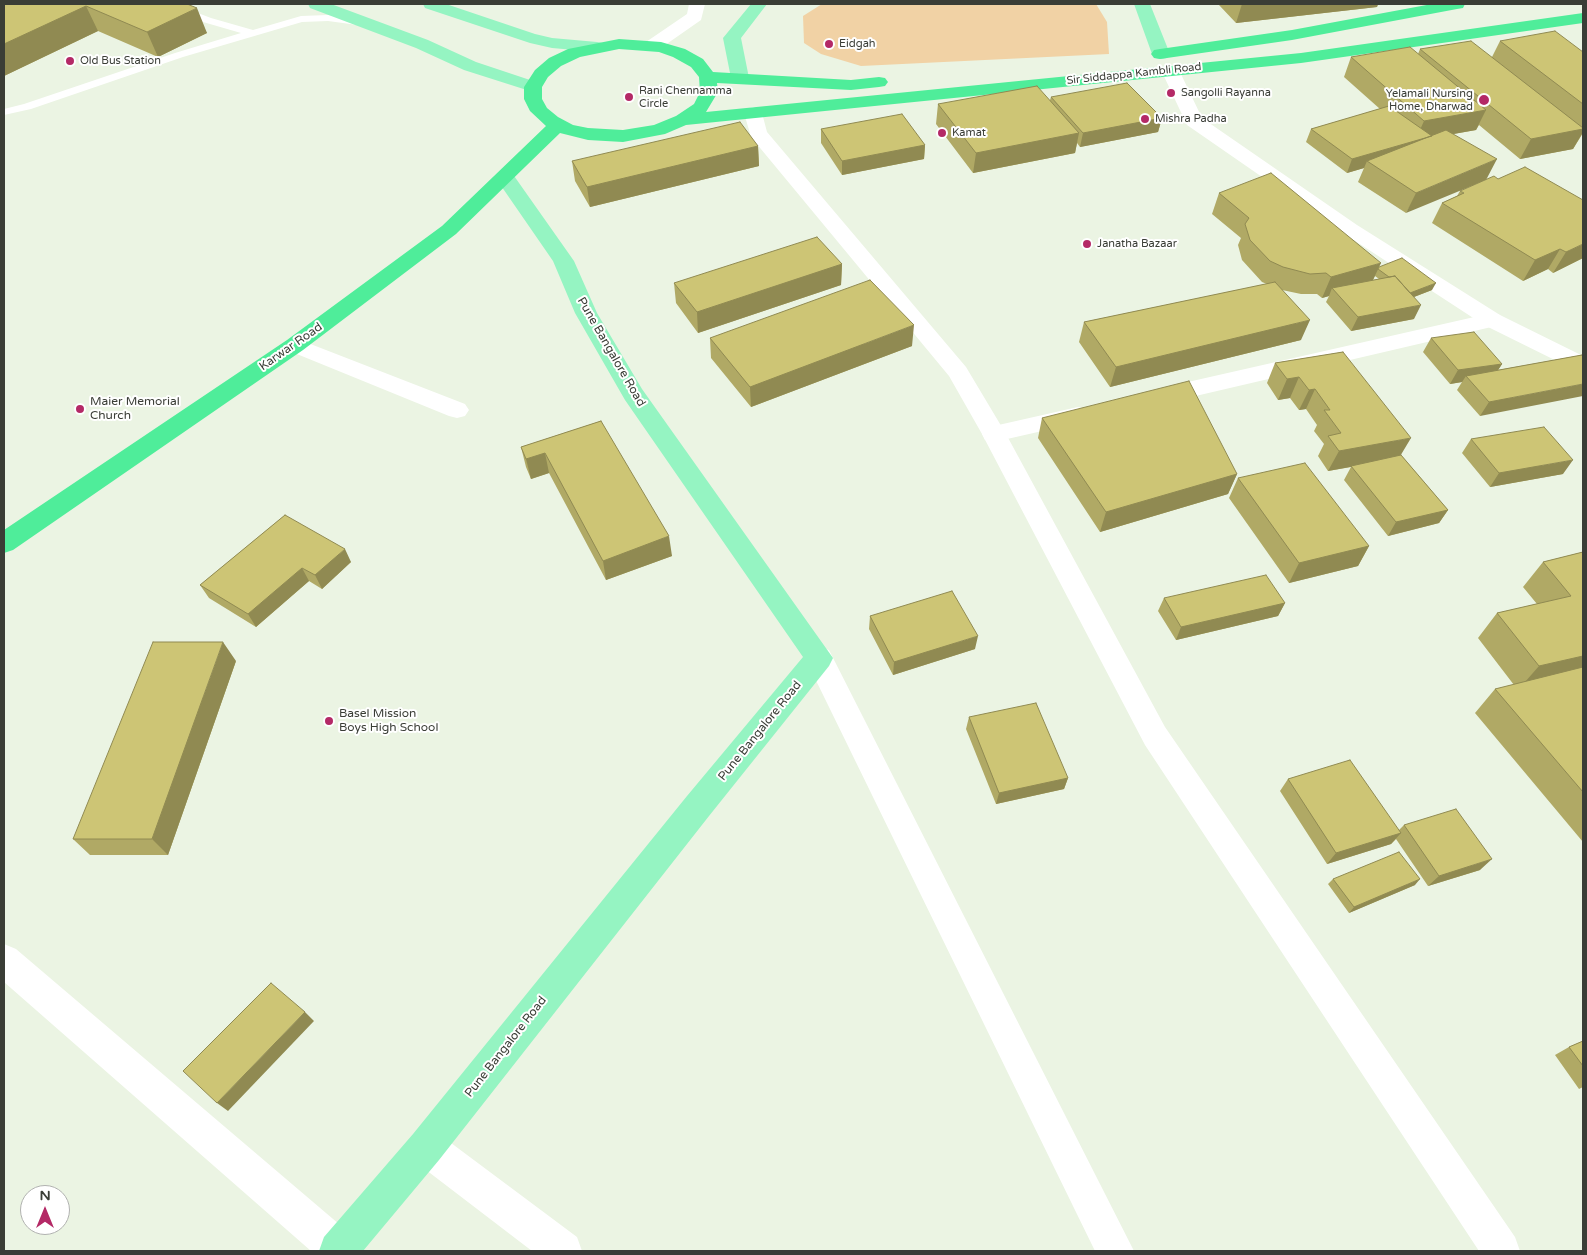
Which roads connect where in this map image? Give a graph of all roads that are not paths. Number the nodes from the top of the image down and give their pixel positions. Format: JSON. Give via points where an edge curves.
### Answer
{"nodes":[{"id":1,"x":165,"y":4,"type":"edge"},
{"id":2,"x":316,"y":4,"type":"edge"},
{"id":3,"x":431,"y":4,"type":"edge"},
{"id":4,"x":697,"y":4,"type":"edge"},
{"id":5,"x":759,"y":4,"type":"edge"},
{"id":6,"x":1142,"y":4,"type":"edge"},
{"id":7,"x":1457,"y":4,"type":"edge"},
{"id":8,"x":1583,"y":18,"type":"edge"},
{"id":9,"x":365,"y":23,"type":"junction"},
{"id":10,"x":253,"y":33,"type":"junction"},
{"id":11,"x":652,"y":46,"type":"junction"},
{"id":12,"x":597,"y":47,"type":"junction"},
{"id":13,"x":1165,"y":62,"type":"junction"},
{"id":14,"x":1037,"y":68,"type":"dead end"},
{"id":15,"x":708,"y":76,"type":"junction"},
{"id":16,"x":740,"y":78,"type":"junction"},
{"id":17,"x":900,"y":80,"type":"dead end"},
{"id":18,"x":533,"y":87,"type":"junction"},
{"id":19,"x":4,"y":112,"type":"edge"},
{"id":20,"x":753,"y":113,"type":"junction"},
{"id":21,"x":683,"y":120,"type":"junction"},
{"id":22,"x":558,"y":125,"type":"junction"},
{"id":23,"x":505,"y":177,"type":"junction"},
{"id":24,"x":1492,"y":320,"type":"junction"},
{"id":25,"x":295,"y":345,"type":"junction"},
{"id":26,"x":1583,"y":365,"type":"edge"},
{"id":27,"x":1138,"y":401,"type":"edge"},
{"id":28,"x":457,"y":410,"type":"dead end"},
{"id":29,"x":1100,"y":410,"type":"edge"},
{"id":30,"x":994,"y":434,"type":"junction"},
{"id":31,"x":4,"y":543,"type":"edge"},
{"id":32,"x":819,"y":658,"type":"junction"},
{"id":33,"x":4,"y":960,"type":"edge"},
{"id":34,"x":426,"y":1147,"type":"junction"},
{"id":35,"x":338,"y":1251,"type":"edge"},
{"id":36,"x":563,"y":1251,"type":"edge"},
{"id":37,"x":1115,"y":1251,"type":"edge"},
{"id":38,"x":1501,"y":1251,"type":"edge"}],
"edges":[{"from":1,"to":10,"type":"lane"},
{"from":2,"to":9,"type":"main road"},
{"from":3,"to":12,"type":"main road","via":[[530,38]]},
{"from":4,"to":11,"type":"street","via":[[695,16]]},
{"from":5,"to":16,"type":"main road","via":[[732,38]]},
{"from":6,"to":13,"type":"main road"},
{"from":7,"to":13,"type":"highway"},
{"from":8,"to":13,"type":"highway","name":"Sir Siddappa Kambli Road","via":[[1301,58]]},
{"from":9,"to":10,"type":"lane","via":[[328,18],[301,19]]},
{"from":9,"to":18,"type":"main road","via":[[470,66]]},
{"from":10,"to":19,"type":"lane"},
{"from":11,"to":12,"type":"highway","via":[[619,44]]},
{"from":11,"to":15,"type":"highway","via":[[679,53],[698,63]]},
{"from":12,"to":18,"type":"highway","via":[[554,62],[540,74]]},
{"from":13,"to":14,"type":"highway","via":[[1125,60]]},
{"from":13,"to":20,"type":"highway","name":"Sir Siddappa Kambli Road"},
{"from":13,"to":24,"type":"street","via":[[1194,121],[1350,229]]},
{"from":15,"to":16,"type":"highway"},
{"from":15,"to":21,"type":"highway","via":[[709,92],[701,107]]},
{"from":16,"to":17,"type":"highway","via":[[851,85]]},
{"from":18,"to":22,"type":"highway","via":[[533,99],[539,111]]},
{"from":20,"to":21,"type":"highway","name":"Sir Siddappa Kambli Road"},
{"from":20,"to":30,"type":"street","via":[[758,133],[958,372]]},
{"from":21,"to":22,"type":"highway","via":[[658,130],[623,136],[588,134]]},
{"from":22,"to":23,"type":"highway","name":"Karwar Road"},
{"from":23,"to":25,"type":"highway","name":"Karwar Road","via":[[449,230]]},
{"from":23,"to":32,"type":"main road","name":"Pune Bangalore Road","via":[[563,261],[586,313],[633,394]]},
{"from":24,"to":26,"type":"street"},
{"from":24,"to":27,"type":"street"},
{"from":25,"to":28,"type":"street"},
{"from":25,"to":31,"type":"highway","name":"Karwar Road"},
{"from":29,"to":30,"type":"street"},
{"from":30,"to":38,"type":"street","via":[[1155,736]]},
{"from":32,"to":34,"type":"main road","name":"Pune Bangalore Road"},
{"from":32,"to":37,"type":"street"},
{"from":33,"to":35,"type":"street"},
{"from":34,"to":35,"type":"main road","name":"Pune Bangalore Road"},
{"from":34,"to":36,"type":"street"}]}
